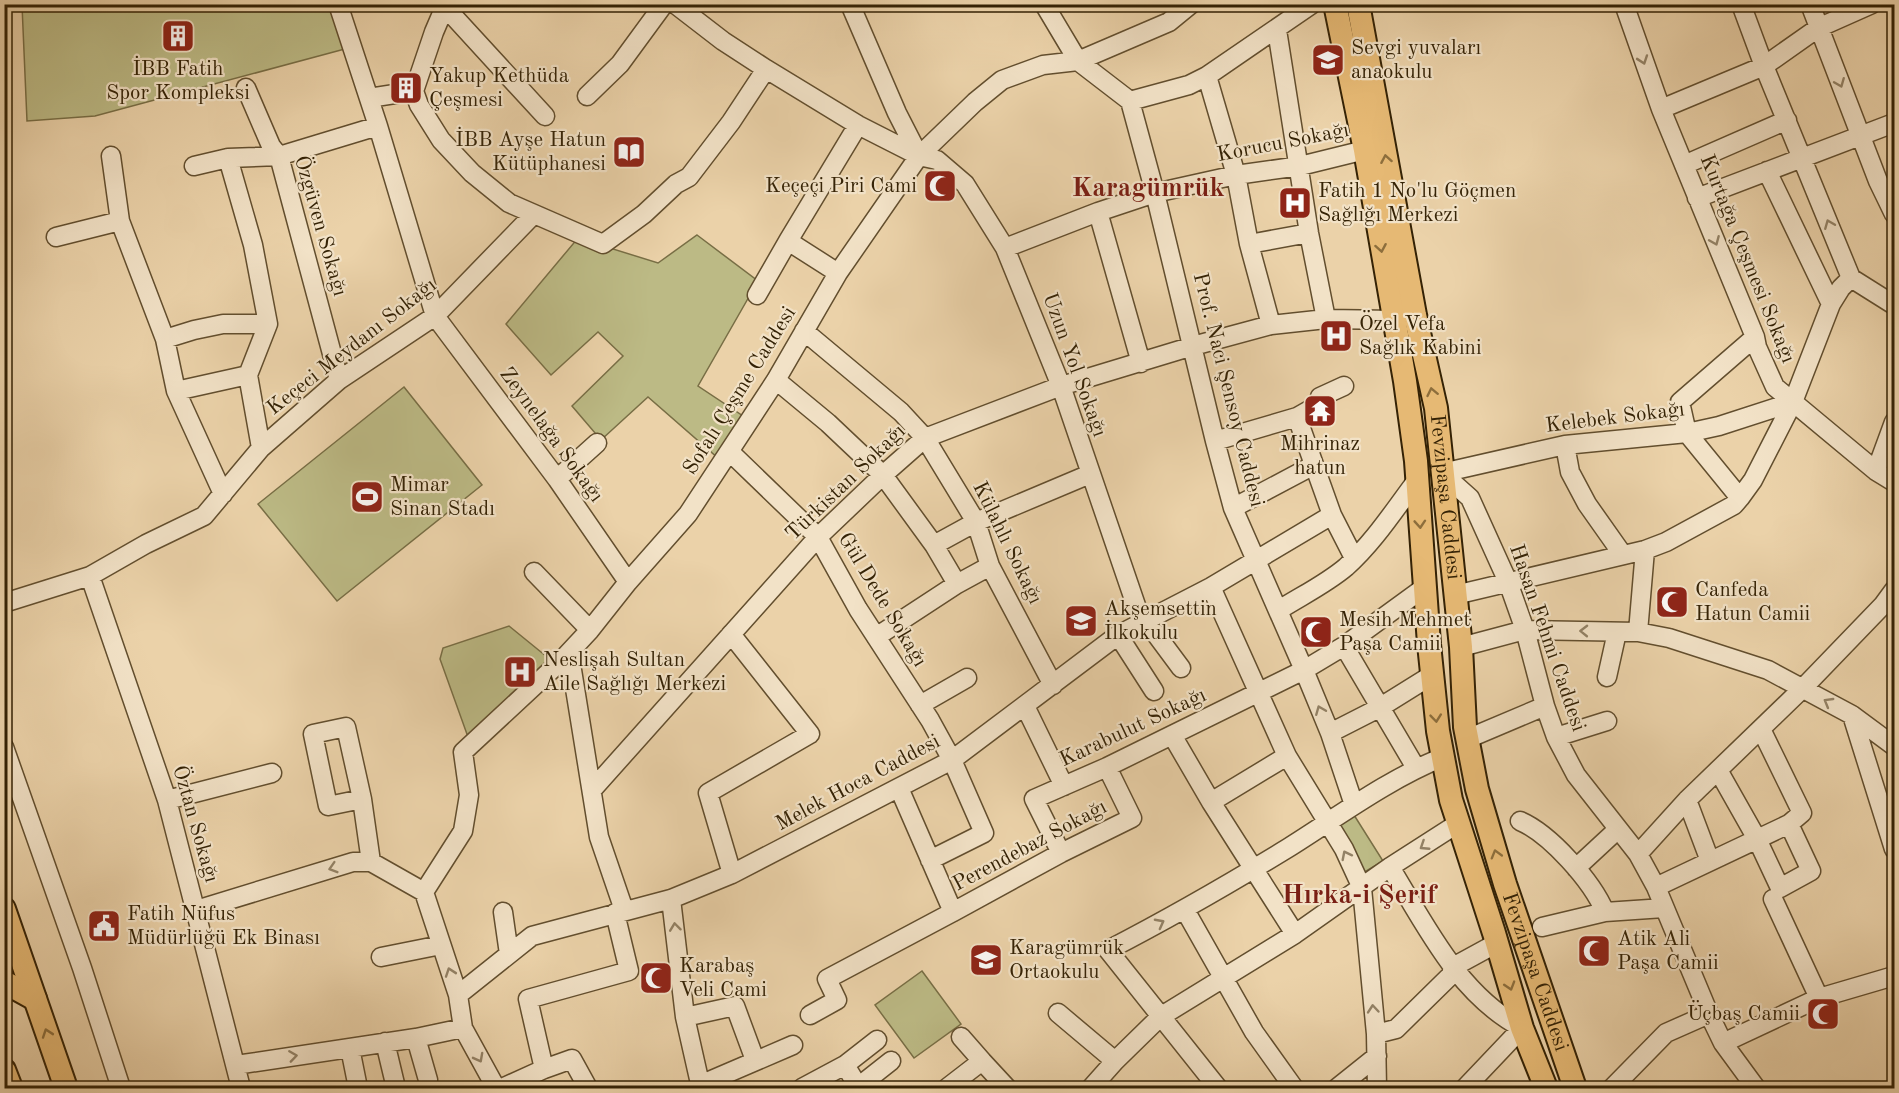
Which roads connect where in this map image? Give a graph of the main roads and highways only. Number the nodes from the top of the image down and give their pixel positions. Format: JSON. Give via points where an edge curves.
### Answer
{"nodes":[{"id":1,"x":1335,"y":4,"type":"edge"},
{"id":2,"x":1358,"y":4,"type":"edge"},
{"id":3,"x":1405,"y":317,"type":"junction"},
{"id":4,"x":4,"y":909,"type":"edge"},
{"id":5,"x":16,"y":992,"type":"edge"},
{"id":6,"x":4,"y":1070,"type":"edge"},
{"id":7,"x":11,"y":1089,"type":"edge"},
{"id":8,"x":66,"y":1089,"type":"edge"},
{"id":9,"x":1546,"y":1089,"type":"edge"},
{"id":10,"x":1575,"y":1089,"type":"edge"}],
"edges":[{"from":1,"to":3,"type":"main road","name":"Fevzipaşa Caddesi","one_way":true,"via":[[1382,254]]},
{"from":3,"to":2,"type":"main road","name":"Fevzipaşa Caddesi","one_way":true},
{"from":3,"to":9,"type":"main road","name":"Fevzipaşa Caddesi","one_way":true,"via":[[1438,731],[1457,824],[1522,1028]]},
{"from":10,"to":3,"type":"main road","name":"Fevzipaşa Caddesi","one_way":true,"via":[[1505,884],[1478,789],[1467,739],[1436,408]]},
{"from":4,"to":5,"type":"main road"},
{"from":8,"to":5,"type":"main road","one_way":true},
{"from":6,"to":7,"type":"main road"}]}
